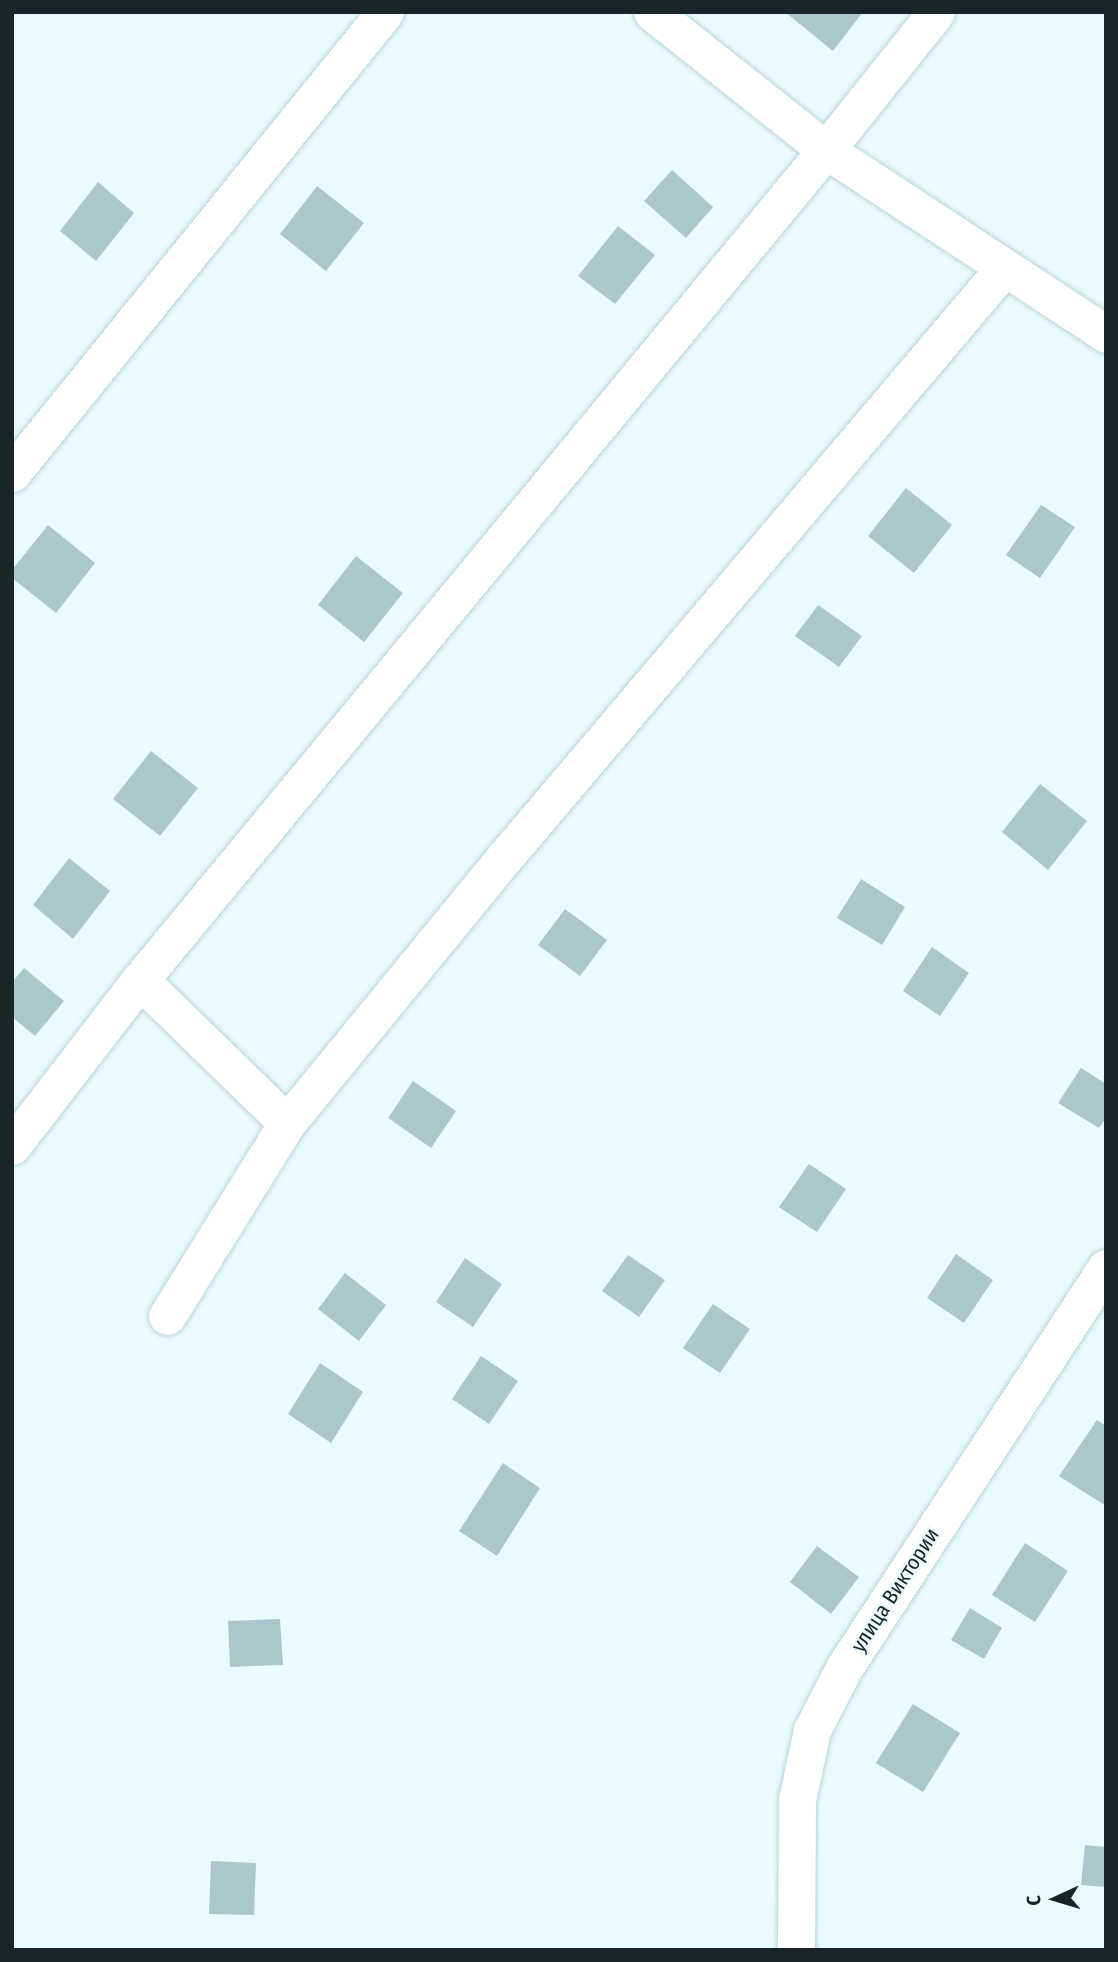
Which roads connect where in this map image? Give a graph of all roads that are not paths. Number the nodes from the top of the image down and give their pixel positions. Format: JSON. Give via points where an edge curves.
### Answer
{"nodes":[{"id":1,"x":385,"y":12,"type":"edge"},
{"id":2,"x":652,"y":12,"type":"edge"},
{"id":3,"x":936,"y":12,"type":"edge"},
{"id":4,"x":826,"y":150,"type":"junction"},
{"id":5,"x":1004,"y":268,"type":"junction"},
{"id":6,"x":1106,"y":334,"type":"edge"},
{"id":7,"x":12,"y":473,"type":"edge"},
{"id":8,"x":140,"y":980,"type":"junction"},
{"id":9,"x":287,"y":1123,"type":"junction"},
{"id":10,"x":12,"y":1146,"type":"edge"},
{"id":11,"x":1106,"y":1268,"type":"edge"},
{"id":12,"x":167,"y":1316,"type":"dead end"},
{"id":13,"x":796,"y":1950,"type":"edge"}],
"edges":[{"from":1,"to":7,"type":"street"},
{"from":2,"to":4,"type":"street"},
{"from":3,"to":4,"type":"street"},
{"from":4,"to":5,"type":"street"},
{"from":4,"to":8,"type":"street"},
{"from":5,"to":6,"type":"street"},
{"from":5,"to":9,"type":"street","via":[[514,846]]},
{"from":8,"to":9,"type":"street"},
{"from":8,"to":10,"type":"street"},
{"from":9,"to":12,"type":"street"},
{"from":11,"to":13,"type":"street","name":"улица Виктории","via":[[844,1668],[812,1730],[797,1800]]}]}
